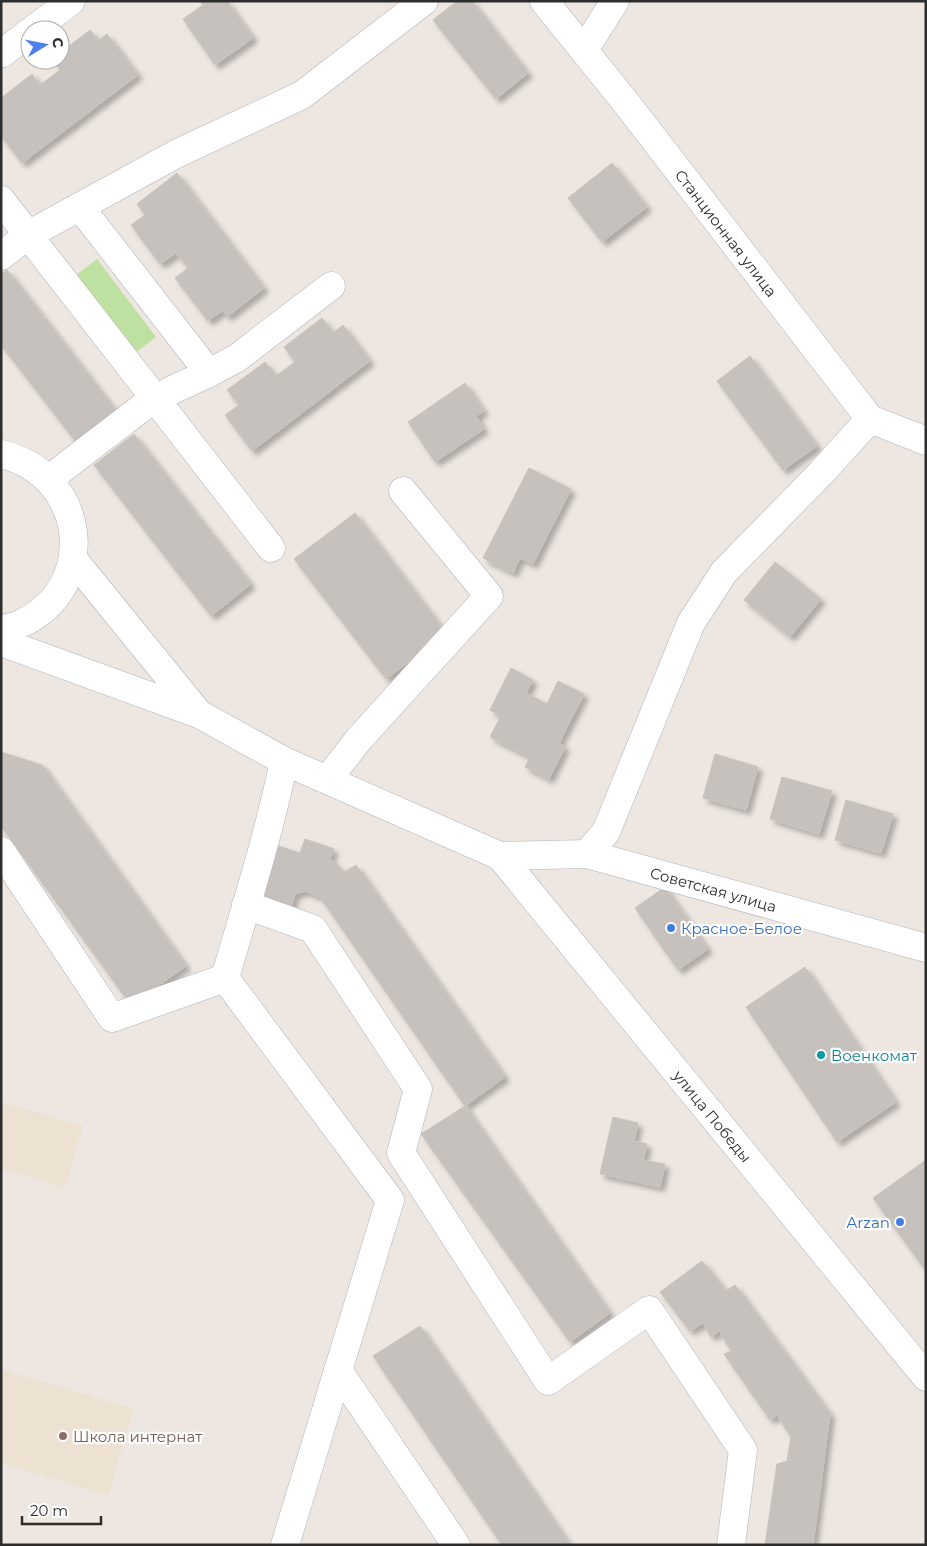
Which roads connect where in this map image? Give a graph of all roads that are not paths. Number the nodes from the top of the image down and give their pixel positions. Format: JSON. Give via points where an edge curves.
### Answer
{"nodes":[{"id":1,"x":71,"y":1,"type":"edge"},
{"id":2,"x":424,"y":1,"type":"edge"},
{"id":3,"x":544,"y":1,"type":"edge"},
{"id":4,"x":615,"y":1,"type":"edge"},
{"id":5,"x":46,"y":20,"type":"edge"},
{"id":6,"x":20,"y":40,"type":"edge"},
{"id":7,"x":584,"y":50,"type":"junction"},
{"id":8,"x":1,"y":54,"type":"edge"},
{"id":9,"x":1,"y":200,"type":"edge"},
{"id":10,"x":80,"y":207,"type":"junction"},
{"id":11,"x":28,"y":235,"type":"junction"},
{"id":12,"x":1,"y":256,"type":"edge"},
{"id":13,"x":331,"y":286,"type":"dead end"},
{"id":14,"x":209,"y":373,"type":"junction"},
{"id":15,"x":155,"y":398,"type":"junction"},
{"id":16,"x":870,"y":418,"type":"junction"},
{"id":17,"x":926,"y":441,"type":"edge"},
{"id":18,"x":1,"y":454,"type":"edge"},
{"id":19,"x":49,"y":479,"type":"junction"},
{"id":20,"x":403,"y":491,"type":"dead end"},
{"id":21,"x":271,"y":548,"type":"dead end"},
{"id":22,"x":73,"y":559,"type":"junction"},
{"id":23,"x":1,"y":629,"type":"edge"},
{"id":24,"x":1,"y":642,"type":"edge"},
{"id":25,"x":199,"y":714,"type":"junction"},
{"id":26,"x":284,"y":760,"type":"junction"},
{"id":27,"x":328,"y":779,"type":"junction"},
{"id":28,"x":1,"y":851,"type":"edge"},
{"id":29,"x":587,"y":854,"type":"junction"},
{"id":30,"x":500,"y":856,"type":"junction"},
{"id":31,"x":246,"y":905,"type":"junction"},
{"id":32,"x":926,"y":948,"type":"edge"},
{"id":33,"x":225,"y":978,"type":"junction"},
{"id":34,"x":338,"y":1370,"type":"junction"},
{"id":35,"x":926,"y":1377,"type":"edge"},
{"id":36,"x":285,"y":1545,"type":"edge"},
{"id":37,"x":456,"y":1545,"type":"edge"},
{"id":38,"x":731,"y":1545,"type":"edge"}],
"edges":[{"from":1,"to":5,"type":"street"},
{"from":2,"to":10,"type":"street","via":[[302,95],[195,144]]},
{"from":3,"to":7,"type":"street","name":"Станционная улица"},
{"from":4,"to":7,"type":"street"},
{"from":6,"to":8,"type":"street"},
{"from":7,"to":16,"type":"street","name":"Станционная улица"},
{"from":9,"to":11,"type":"street"},
{"from":10,"to":11,"type":"street"},
{"from":10,"to":14,"type":"street"},
{"from":11,"to":12,"type":"street"},
{"from":11,"to":15,"type":"street"},
{"from":13,"to":14,"type":"street","via":[[228,363]]},
{"from":14,"to":15,"type":"street"},
{"from":15,"to":19,"type":"street"},
{"from":15,"to":21,"type":"street"},
{"from":16,"to":17,"type":"street"},
{"from":16,"to":29,"type":"street","via":[[724,572],[691,623],[606,832]]},
{"from":18,"to":19,"type":"street","via":[[33,466]]},
{"from":19,"to":22,"type":"street","via":[[66,503],[74,530]]},
{"from":20,"to":27,"type":"street","via":[[490,596],[359,739]]},
{"from":22,"to":23,"type":"street","via":[[63,586],[44,610],[19,625]]},
{"from":22,"to":25,"type":"street"},
{"from":24,"to":25,"type":"street"},
{"from":25,"to":26,"type":"street"},
{"from":26,"to":27,"type":"street"},
{"from":26,"to":31,"type":"street"},
{"from":27,"to":30,"type":"street"},
{"from":28,"to":33,"type":"street","via":[[112,1018]]},
{"from":29,"to":30,"type":"street","name":"Советская улица"},
{"from":29,"to":32,"type":"street","name":"Советская улица"},
{"from":30,"to":35,"type":"street","name":"улица Победы"},
{"from":31,"to":33,"type":"street"},
{"from":31,"to":38,"type":"street","via":[[312,929],[418,1089],[400,1153],[548,1380],[649,1310],[743,1450]]},
{"from":33,"to":34,"type":"street","via":[[390,1200]]},
{"from":34,"to":36,"type":"street"},
{"from":34,"to":37,"type":"street"}]}
